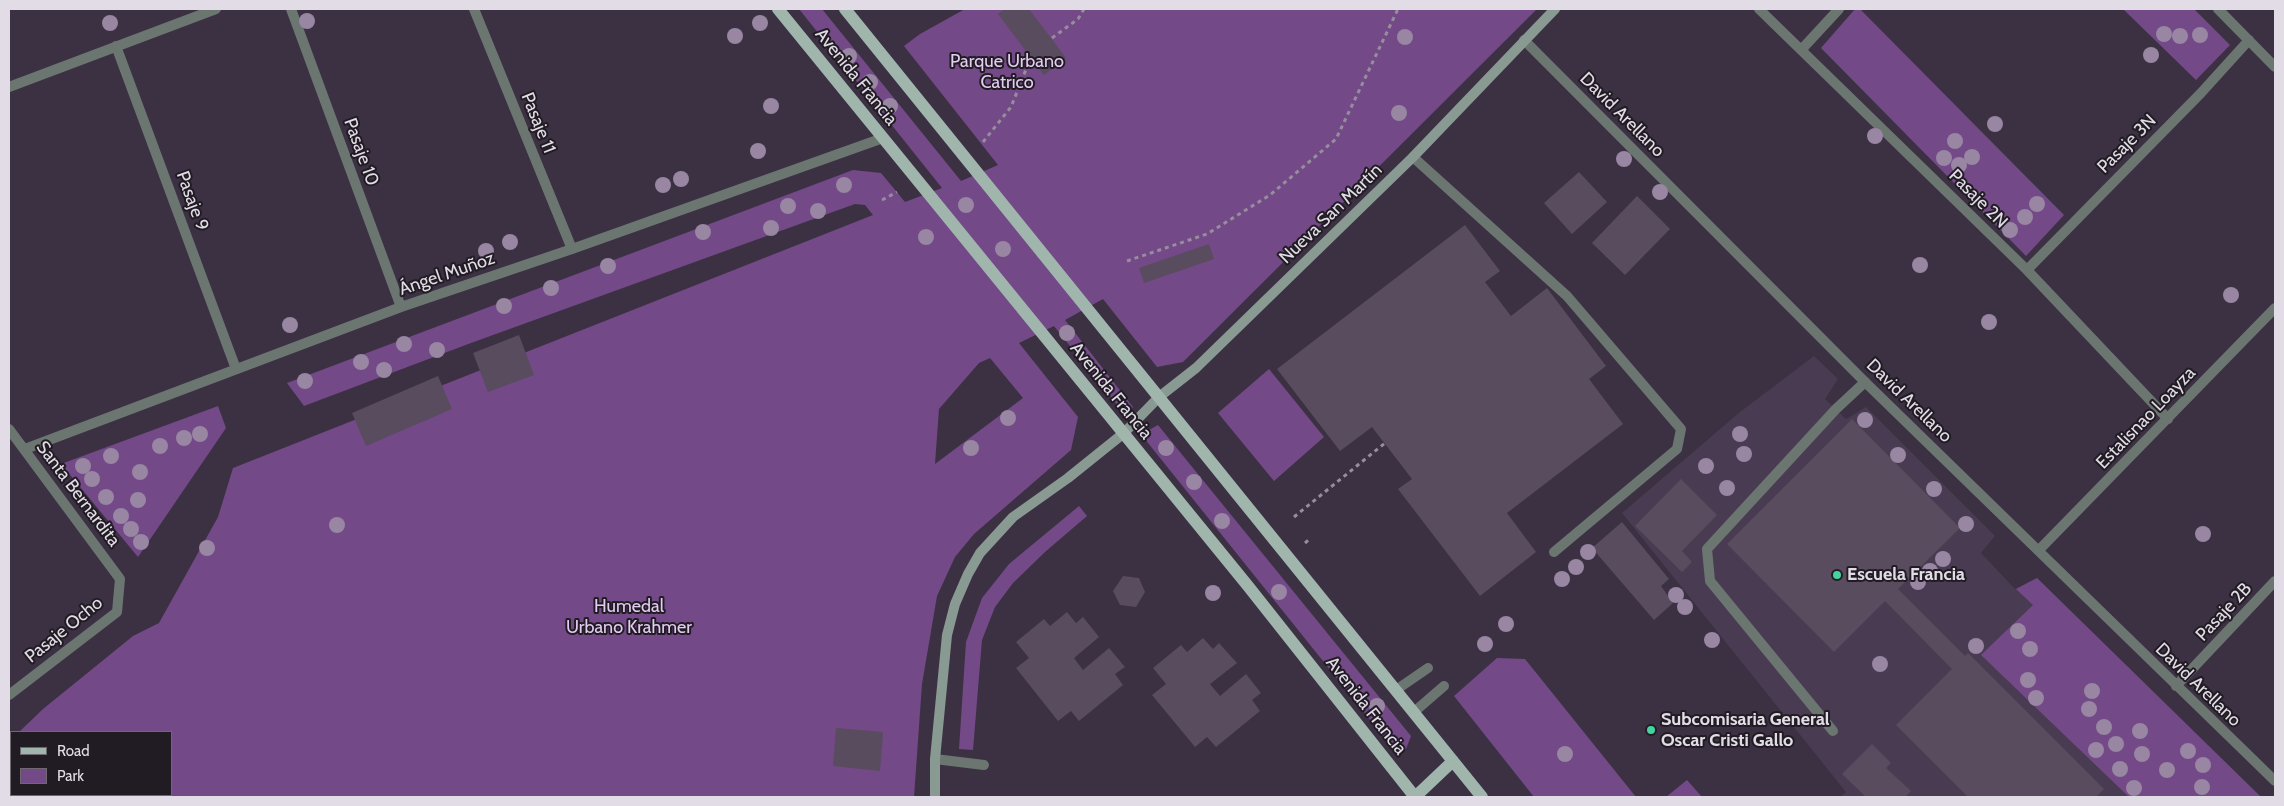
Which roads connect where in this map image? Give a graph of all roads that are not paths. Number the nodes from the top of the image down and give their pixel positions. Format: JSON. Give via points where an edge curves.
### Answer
{"nodes":[{"id":1,"x":216,"y":9,"type":"edge"},
{"id":2,"x":291,"y":9,"type":"edge"},
{"id":3,"x":474,"y":9,"type":"edge"},
{"id":4,"x":778,"y":9,"type":"edge"},
{"id":5,"x":845,"y":9,"type":"edge"},
{"id":6,"x":1554,"y":9,"type":"edge"},
{"id":7,"x":1759,"y":9,"type":"edge"},
{"id":8,"x":1839,"y":9,"type":"edge"},
{"id":9,"x":2218,"y":9,"type":"edge"},
{"id":10,"x":1524,"y":40,"type":"junction"},
{"id":11,"x":2249,"y":40,"type":"junction"},
{"id":12,"x":116,"y":46,"type":"junction"},
{"id":13,"x":1802,"y":49,"type":"junction"},
{"id":14,"x":2275,"y":66,"type":"edge"},
{"id":15,"x":9,"y":87,"type":"edge"},
{"id":16,"x":883,"y":138,"type":"junction"},
{"id":17,"x":1413,"y":157,"type":"junction"},
{"id":18,"x":572,"y":249,"type":"junction"},
{"id":19,"x":2026,"y":270,"type":"junction"},
{"id":20,"x":401,"y":307,"type":"junction"},
{"id":21,"x":2275,"y":308,"type":"edge"},
{"id":22,"x":236,"y":368,"type":"junction"},
{"id":23,"x":1865,"y":382,"type":"junction"},
{"id":24,"x":1160,"y":397,"type":"junction"},
{"id":25,"x":2168,"y":419,"type":"junction"},
{"id":26,"x":9,"y":429,"type":"edge"},
{"id":27,"x":1124,"y":433,"type":"junction"},
{"id":28,"x":25,"y":450,"type":"junction"},
{"id":29,"x":2039,"y":550,"type":"junction"},
{"id":30,"x":1554,"y":552,"type":"dead end"},
{"id":31,"x":120,"y":579,"type":"joint"},
{"id":32,"x":2275,"y":581,"type":"edge"},
{"id":33,"x":1428,"y":668,"type":"dead end"},
{"id":34,"x":1444,"y":686,"type":"dead end"},
{"id":35,"x":2176,"y":686,"type":"junction"},
{"id":36,"x":1396,"y":690,"type":"junction"},
{"id":37,"x":9,"y":695,"type":"edge"},
{"id":38,"x":1414,"y":712,"type":"junction"},
{"id":39,"x":1833,"y":731,"type":"dead end"},
{"id":40,"x":935,"y":759,"type":"junction"},
{"id":41,"x":1453,"y":761,"type":"junction"},
{"id":42,"x":984,"y":766,"type":"dead end"},
{"id":43,"x":2275,"y":782,"type":"edge"},
{"id":44,"x":935,"y":797,"type":"edge"},
{"id":45,"x":1415,"y":797,"type":"edge"},
{"id":46,"x":1482,"y":797,"type":"edge"}],
"edges":[{"from":1,"to":12,"type":"street"},
{"from":2,"to":20,"type":"street","name":"Pasaje 10"},
{"from":3,"to":18,"type":"street","name":"Pasaje 11"},
{"from":4,"to":16,"type":"main road","name":"Avenida Francia"},
{"from":5,"to":24,"type":"main road","name":"Avenida Francia"},
{"from":6,"to":10,"type":"street","name":"Nueva San Martín"},
{"from":7,"to":13,"type":"street","name":"Pasaje 2N"},
{"from":8,"to":13,"type":"street"},
{"from":9,"to":11,"type":"street"},
{"from":10,"to":17,"type":"street","name":"Nueva San Martín"},
{"from":10,"to":23,"type":"street","name":"David Arellano"},
{"from":11,"to":14,"type":"street"},
{"from":11,"to":19,"type":"street","name":"Pasaje 3N"},
{"from":12,"to":15,"type":"street"},
{"from":12,"to":22,"type":"street","name":"Pasaje 9"},
{"from":13,"to":19,"type":"street","name":"Pasaje 2N"},
{"from":16,"to":18,"type":"street","name":"Ángel Muñoz"},
{"from":16,"to":27,"type":"main road","name":"Avenida Francia"},
{"from":17,"to":24,"type":"street","name":"Nueva San Martín","via":[[1196,368]]},
{"from":17,"to":30,"type":"street","via":[[1567,296],[1681,429],[1677,449]]},
{"from":18,"to":20,"type":"street","name":"Ángel Muñoz"},
{"from":19,"to":25,"type":"street","name":"Pasaje 2N"},
{"from":20,"to":22,"type":"street","name":"Ángel Muñoz"},
{"from":21,"to":25,"type":"street","name":"Estalisnao Loayza"},
{"from":22,"to":28,"type":"street","name":"Ángel Muñoz"},
{"from":23,"to":29,"type":"street","name":"David Arellano"},
{"from":23,"to":39,"type":"street","via":[[1836,409],[1707,549],[1710,581]]},
{"from":24,"to":27,"type":"street","name":"Nueva San Martín"},
{"from":24,"to":36,"type":"main road","name":"Avenida Francia"},
{"from":25,"to":29,"type":"street","name":"Estalisnao Loayza"},
{"from":26,"to":28,"type":"street","name":"Santa Bernardita"},
{"from":27,"to":40,"type":"street","name":"Nueva San Martín","via":[[1013,517],[996,534],[968,574],[954,604],[947,636]]},
{"from":27,"to":45,"type":"main road","name":"Avenida Francia"},
{"from":28,"to":31,"type":"street","name":"Santa Bernardita"},
{"from":29,"to":35,"type":"street","name":"David Arellano"},
{"from":31,"to":37,"type":"street","name":"Pasaje Ocho","via":[[117,612]]},
{"from":32,"to":35,"type":"street","name":"Pasaje 2B"},
{"from":33,"to":36,"type":"street"},
{"from":34,"to":38,"type":"street"},
{"from":35,"to":43,"type":"street","name":"David Arellano"},
{"from":36,"to":38,"type":"main road","name":"Avenida Francia"},
{"from":38,"to":41,"type":"main road","name":"Avenida Francia"},
{"from":40,"to":42,"type":"street"},
{"from":40,"to":44,"type":"street","name":"Nueva San Martín"},
{"from":41,"to":45,"type":"main road"},
{"from":41,"to":46,"type":"main road","name":"Avenida Francia"}]}
